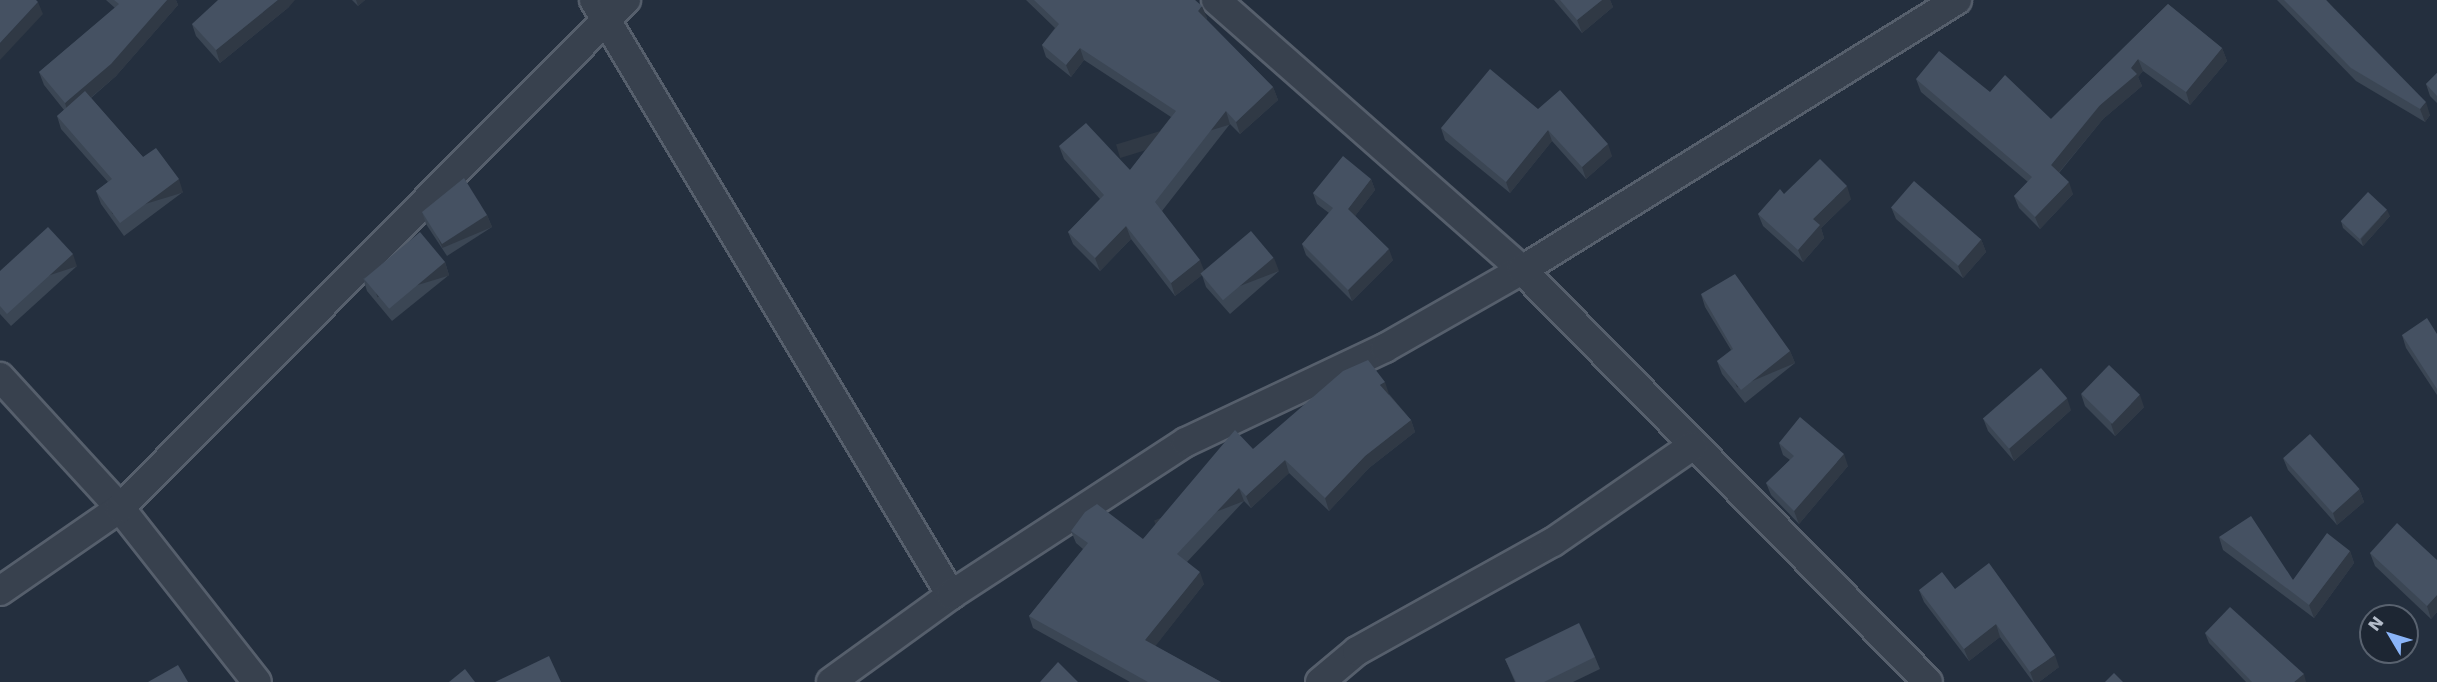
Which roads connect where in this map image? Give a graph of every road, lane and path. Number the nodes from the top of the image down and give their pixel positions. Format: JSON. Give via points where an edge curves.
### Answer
{"nodes":[{"id":1,"x":1216,"y":0,"type":"edge"},
{"id":2,"x":1957,"y":0,"type":"edge"},
{"id":3,"x":609,"y":6,"type":"edge"},
{"id":4,"x":1522,"y":270,"type":"junction"},
{"id":5,"x":0,"y":377,"type":"edge"},
{"id":6,"x":1692,"y":446,"type":"junction"},
{"id":7,"x":120,"y":508,"type":"junction"},
{"id":8,"x":0,"y":591,"type":"edge"},
{"id":9,"x":951,"y":595,"type":"junction"},
{"id":10,"x":257,"y":682,"type":"edge"},
{"id":11,"x":831,"y":682,"type":"edge"},
{"id":12,"x":1320,"y":682,"type":"edge"},
{"id":13,"x":1928,"y":682,"type":"edge"}],
"edges":[{"from":1,"to":4,"type":"street"},
{"from":2,"to":4,"type":"street"},
{"from":3,"to":7,"type":"street"},
{"from":3,"to":9,"type":"street"},
{"from":4,"to":6,"type":"street"},
{"from":4,"to":9,"type":"street","via":[[1384,348],[1186,442]]},
{"from":5,"to":7,"type":"street"},
{"from":6,"to":12,"type":"street","via":[[1553,542],[1357,651]]},
{"from":6,"to":13,"type":"street"},
{"from":7,"to":8,"type":"street"},
{"from":7,"to":10,"type":"street"},
{"from":9,"to":11,"type":"street"}]}
